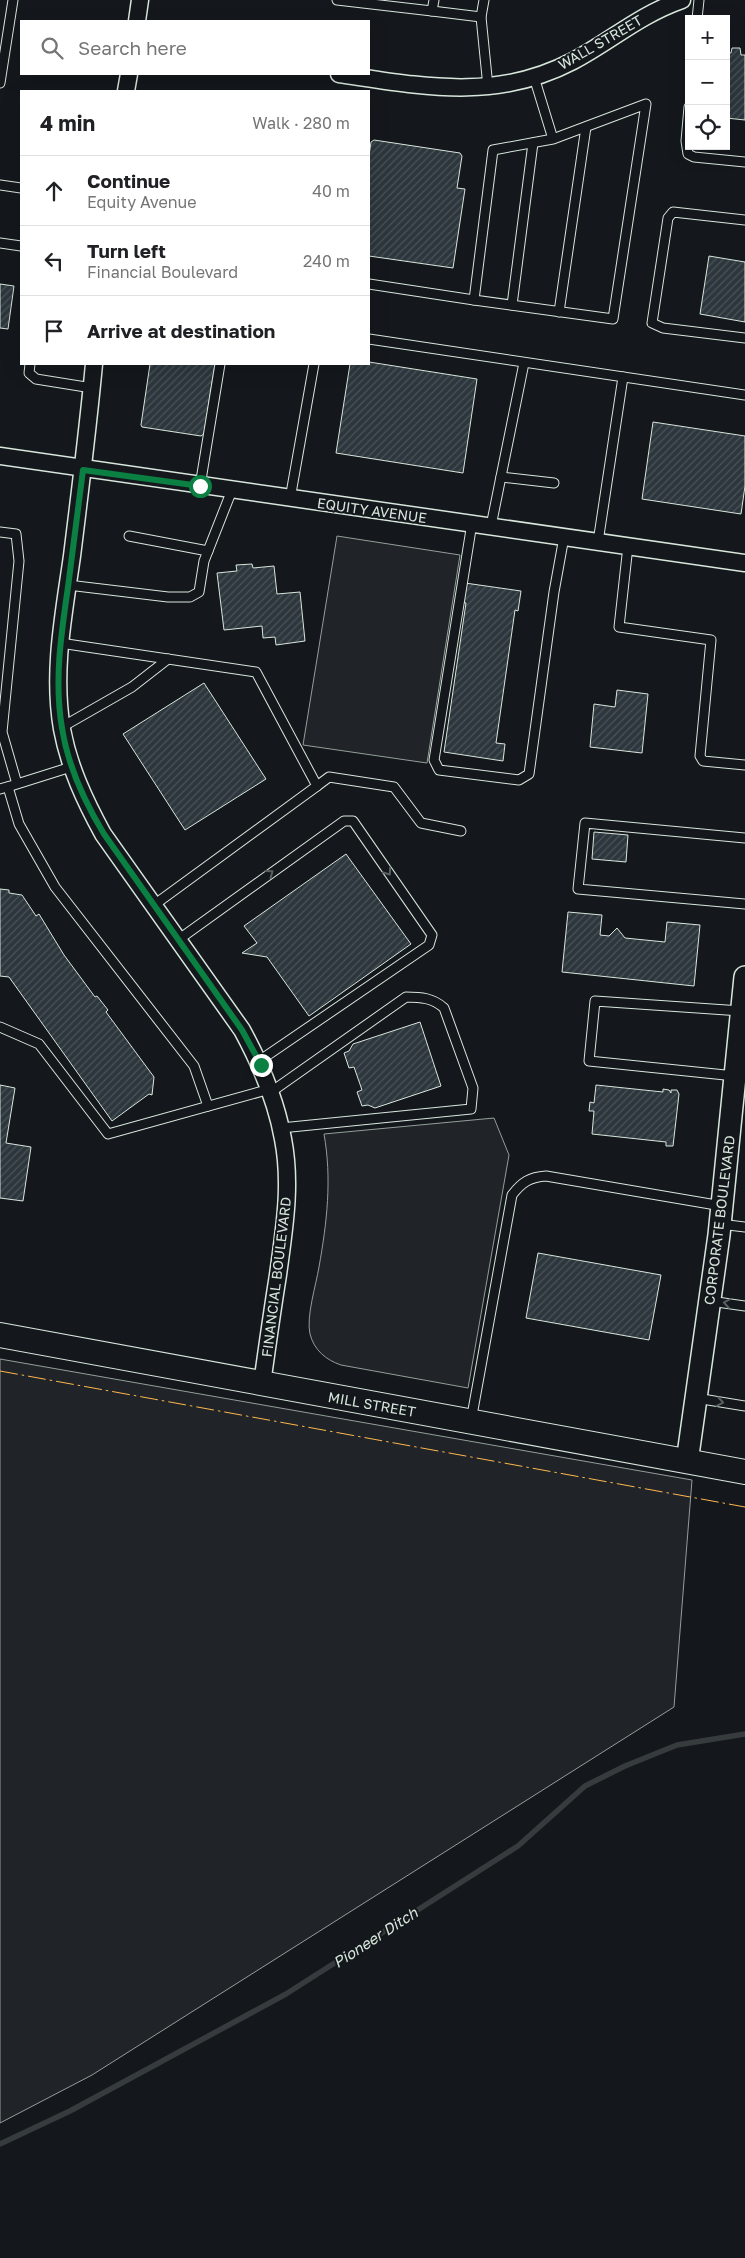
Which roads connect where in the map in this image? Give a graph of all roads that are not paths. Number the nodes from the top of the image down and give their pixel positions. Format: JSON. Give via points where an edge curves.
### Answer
{"nodes":[{"id":1,"x":13,"y":0,"type":"edge"},
{"id":2,"x":140,"y":0,"type":"edge"},
{"id":3,"x":336,"y":0,"type":"edge"},
{"id":4,"x":434,"y":0,"type":"edge"},
{"id":5,"x":484,"y":0,"type":"edge"},
{"id":6,"x":682,"y":0,"type":"edge"},
{"id":7,"x":698,"y":0,"type":"edge"},
{"id":8,"x":377,"y":2,"type":"edge"},
{"id":9,"x":432,"y":11,"type":"junction"},
{"id":10,"x":697,"y":15,"type":"edge"},
{"id":11,"x":481,"y":17,"type":"junction"},
{"id":12,"x":136,"y":20,"type":"edge"},
{"id":13,"x":129,"y":75,"type":"edge"},
{"id":14,"x":346,"y":75,"type":"edge"},
{"id":15,"x":534,"y":77,"type":"junction"},
{"id":16,"x":0,"y":83,"type":"edge"},
{"id":17,"x":488,"y":87,"type":"junction"},
{"id":18,"x":126,"y":90,"type":"edge"},
{"id":19,"x":586,"y":127,"type":"junction"},
{"id":20,"x":553,"y":139,"type":"junction"},
{"id":21,"x":533,"y":143,"type":"junction"},
{"id":22,"x":687,"y":150,"type":"edge"},
{"id":23,"x":745,"y":162,"type":"edge"},
{"id":24,"x":0,"y":185,"type":"edge"},
{"id":25,"x":20,"y":188,"type":"edge"},
{"id":26,"x":745,"y":220,"type":"edge"},
{"id":27,"x":0,"y":243,"type":"edge"},
{"id":28,"x":20,"y":246,"type":"edge"},
{"id":29,"x":370,"y":284,"type":"edge"},
{"id":30,"x":474,"y":300,"type":"junction"},
{"id":31,"x":512,"y":305,"type":"junction"},
{"id":32,"x":559,"y":312,"type":"junction"},
{"id":33,"x":745,"y":338,"type":"edge"},
{"id":34,"x":370,"y":340,"type":"edge"},
{"id":35,"x":524,"y":363,"type":"junction"},
{"id":36,"x":30,"y":365,"type":"edge"},
{"id":37,"x":94,"y":365,"type":"edge"},
{"id":38,"x":220,"y":365,"type":"edge"},
{"id":39,"x":314,"y":365,"type":"edge"},
{"id":40,"x":623,"y":377,"type":"junction"},
{"id":41,"x":92,"y":388,"type":"junction"},
{"id":42,"x":745,"y":396,"type":"edge"},
{"id":43,"x":0,"y":456,"type":"edge"},
{"id":44,"x":83,"y":470,"type":"junction"},
{"id":45,"x":501,"y":478,"type":"junction"},
{"id":46,"x":554,"y":483,"type":"dead end"},
{"id":47,"x":200,"y":486,"type":"junction"},
{"id":48,"x":232,"y":490,"type":"junction"},
{"id":49,"x":290,"y":499,"type":"junction"},
{"id":50,"x":472,"y":524,"type":"junction"},
{"id":51,"x":491,"y":526,"type":"junction"},
{"id":52,"x":0,"y":532,"type":"edge"},
{"id":53,"x":129,"y":536,"type":"dead end"},
{"id":54,"x":564,"y":537,"type":"junction"},
{"id":55,"x":598,"y":542,"type":"junction"},
{"id":56,"x":628,"y":546,"type":"junction"},
{"id":57,"x":208,"y":551,"type":"junction"},
{"id":58,"x":745,"y":563,"type":"edge"},
{"id":59,"x":68,"y":585,"type":"junction"},
{"id":60,"x":60,"y":643,"type":"junction"},
{"id":61,"x":168,"y":659,"type":"junction"},
{"id":62,"x":62,"y":726,"type":"junction"},
{"id":63,"x":745,"y":765,"type":"edge"},
{"id":64,"x":71,"y":767,"type":"junction"},
{"id":65,"x":317,"y":786,"type":"junction"},
{"id":66,"x":8,"y":787,"type":"edge"},
{"id":67,"x":461,"y":831,"type":"dead end"},
{"id":68,"x":745,"y":838,"type":"edge"},
{"id":69,"x":745,"y":904,"type":"edge"},
{"id":70,"x":154,"y":905,"type":"junction"},
{"id":71,"x":178,"y":940,"type":"junction"},
{"id":72,"x":745,"y":977,"type":"edge"},
{"id":73,"x":742,"y":1011,"type":"junction"},
{"id":74,"x":0,"y":1027,"type":"edge"},
{"id":75,"x":259,"y":1061,"type":"junction"},
{"id":76,"x":738,"y":1086,"type":"edge"},
{"id":77,"x":270,"y":1090,"type":"junction"},
{"id":78,"x":208,"y":1106,"type":"junction"},
{"id":79,"x":280,"y":1128,"type":"junction"},
{"id":80,"x":721,"y":1215,"type":"junction"},
{"id":81,"x":745,"y":1227,"type":"edge"},
{"id":82,"x":710,"y":1300,"type":"junction"},
{"id":83,"x":745,"y":1306,"type":"edge"},
{"id":84,"x":0,"y":1336,"type":"edge"},
{"id":85,"x":262,"y":1384,"type":"junction"},
{"id":86,"x":696,"y":1398,"type":"junction"},
{"id":87,"x":745,"y":1406,"type":"edge"},
{"id":88,"x":471,"y":1422,"type":"junction"},
{"id":89,"x":687,"y":1462,"type":"junction"},
{"id":90,"x":745,"y":1472,"type":"edge"}],
"edges":[{"from":1,"to":16,"type":"lane"},
{"from":2,"to":12,"type":"street"},
{"from":3,"to":8,"type":"lane"},
{"from":4,"to":9,"type":"lane"},
{"from":5,"to":11,"type":"lane"},
{"from":6,"to":15,"type":"street","name":"WALL STREET","via":[[634,21],[573,61]]},
{"from":7,"to":10,"type":"lane"},
{"from":8,"to":9,"type":"lane"},
{"from":9,"to":11,"type":"lane"},
{"from":11,"to":17,"type":"lane"},
{"from":13,"to":18,"type":"street"},
{"from":14,"to":17,"type":"street","name":"WALL STREET","via":[[438,88]]},
{"from":15,"to":17,"type":"street","name":"WALL STREET"},
{"from":15,"to":20,"type":"lane"},
{"from":19,"to":20,"type":"lane"},
{"from":19,"to":32,"type":"lane"},
{"from":19,"to":32,"type":"lane","via":[[646,104],[613,319]]},
{"from":20,"to":21,"type":"lane"},
{"from":21,"to":30,"type":"lane","via":[[493,150]]},
{"from":21,"to":31,"type":"lane"},
{"from":22,"to":23,"type":"lane","via":[[694,157]]},
{"from":24,"to":25,"type":"lane"},
{"from":26,"to":33,"type":"lane","via":[[673,212],[668,218],[652,323],[663,328]]},
{"from":27,"to":28,"type":"lane"},
{"from":29,"to":30,"type":"lane"},
{"from":30,"to":31,"type":"lane"},
{"from":31,"to":32,"type":"lane"},
{"from":34,"to":35,"type":"lane"},
{"from":35,"to":40,"type":"lane"},
{"from":35,"to":45,"type":"lane"},
{"from":36,"to":41,"type":"lane","via":[[29,373],[36,379]]},
{"from":37,"to":41,"type":"street","name":"FINANCIAL BOULEVARD"},
{"from":38,"to":47,"type":"lane"},
{"from":39,"to":49,"type":"lane"},
{"from":40,"to":42,"type":"lane"},
{"from":40,"to":55,"type":"lane"},
{"from":41,"to":44,"type":"street","name":"FINANCIAL BOULEVARD"},
{"from":43,"to":44,"type":"street","name":"EQUITY AVENUE"},
{"from":44,"to":47,"type":"street","name":"EQUITY AVENUE"},
{"from":44,"to":59,"type":"street","name":"FINANCIAL BOULEVARD"},
{"from":45,"to":46,"type":"lane"},
{"from":45,"to":51,"type":"lane"},
{"from":47,"to":48,"type":"street","name":"EQUITY AVENUE"},
{"from":48,"to":49,"type":"street","name":"EQUITY AVENUE"},
{"from":48,"to":57,"type":"lane"},
{"from":49,"to":50,"type":"street","name":"EQUITY AVENUE"},
{"from":50,"to":51,"type":"street","name":"EQUITY AVENUE"},
{"from":50,"to":54,"type":"lane","via":[[434,760],[439,770],[519,780],[529,774]]},
{"from":51,"to":54,"type":"street","name":"EQUITY AVENUE"},
{"from":52,"to":66,"type":"lane","via":[[16,534],[19,561],[2,732]]},
{"from":53,"to":57,"type":"lane"},
{"from":54,"to":55,"type":"street","name":"EQUITY AVENUE"},
{"from":55,"to":56,"type":"street","name":"EQUITY AVENUE"},
{"from":56,"to":58,"type":"street","name":"EQUITY AVENUE"},
{"from":56,"to":63,"type":"lane","via":[[619,628],[711,640],[700,756],[709,763]]},
{"from":57,"to":59,"type":"lane","via":[[199,592],[190,597]]},
{"from":59,"to":60,"type":"street","name":"FINANCIAL BOULEVARD"},
{"from":60,"to":61,"type":"lane"},
{"from":60,"to":62,"type":"street","name":"FINANCIAL BOULEVARD","via":[[58,698]]},
{"from":61,"to":62,"type":"lane","via":[[132,687]]},
{"from":61,"to":65,"type":"lane","via":[[256,672]]},
{"from":62,"to":64,"type":"street","name":"FINANCIAL BOULEVARD"},
{"from":64,"to":66,"type":"lane"},
{"from":64,"to":70,"type":"street","name":"FINANCIAL BOULEVARD","via":[[86,804],[104,834]]},
{"from":65,"to":67,"type":"lane","via":[[329,777],[394,787],[421,823]]},
{"from":65,"to":70,"type":"lane"},
{"from":66,"to":78,"type":"lane","via":[[19,824],[55,887],[194,1066]]},
{"from":68,"to":69,"type":"lane","via":[[585,823],[578,889]]},
{"from":70,"to":71,"type":"street","name":"FINANCIAL BOULEVARD"},
{"from":71,"to":75,"type":"street","name":"FINANCIAL BOULEVARD","via":[[242,1030]]},
{"from":71,"to":75,"type":"lane","one_way":true,"via":[[344,820],[353,820],[432,935],[429,945]]},
{"from":72,"to":73,"type":"street","name":"CORPORATE BOULEVARD"},
{"from":73,"to":76,"type":"street","name":"CORPORATE BOULEVARD"},
{"from":73,"to":76,"type":"lane","via":[[595,1001],[589,1061]]},
{"from":74,"to":78,"type":"lane","via":[[39,1044],[108,1134]]},
{"from":75,"to":77,"type":"street","name":"FINANCIAL BOULEVARD"},
{"from":76,"to":80,"type":"street","name":"CORPORATE BOULEVARD"},
{"from":77,"to":78,"type":"lane"},
{"from":77,"to":79,"type":"street","name":"FINANCIAL BOULEVARD"},
{"from":77,"to":79,"type":"lane","via":[[406,997],[436,1001],[444,1008],[473,1088],[471,1110]]},
{"from":79,"to":85,"type":"street","name":"FINANCIAL BOULEVARD","via":[[287,1175],[286,1213]]},
{"from":80,"to":81,"type":"lane"},
{"from":80,"to":82,"type":"street","name":"CORPORATE BOULEVARD"},
{"from":80,"to":88,"type":"lane","via":[[546,1176],[533,1177],[520,1184],[512,1195]]},
{"from":83,"to":82,"type":"lane","one_way":true},
{"from":82,"to":86,"type":"street","name":"CORPORATE BOULEVARD"},
{"from":84,"to":85,"type":"main road","name":"MILL STREET"},
{"from":85,"to":88,"type":"main road","name":"MILL STREET"},
{"from":86,"to":87,"type":"lane","one_way":true},
{"from":86,"to":89,"type":"street","name":"CORPORATE BOULEVARD"},
{"from":88,"to":89,"type":"main road","name":"MILL STREET"},
{"from":89,"to":90,"type":"main road","name":"MILL STREET"}]}
